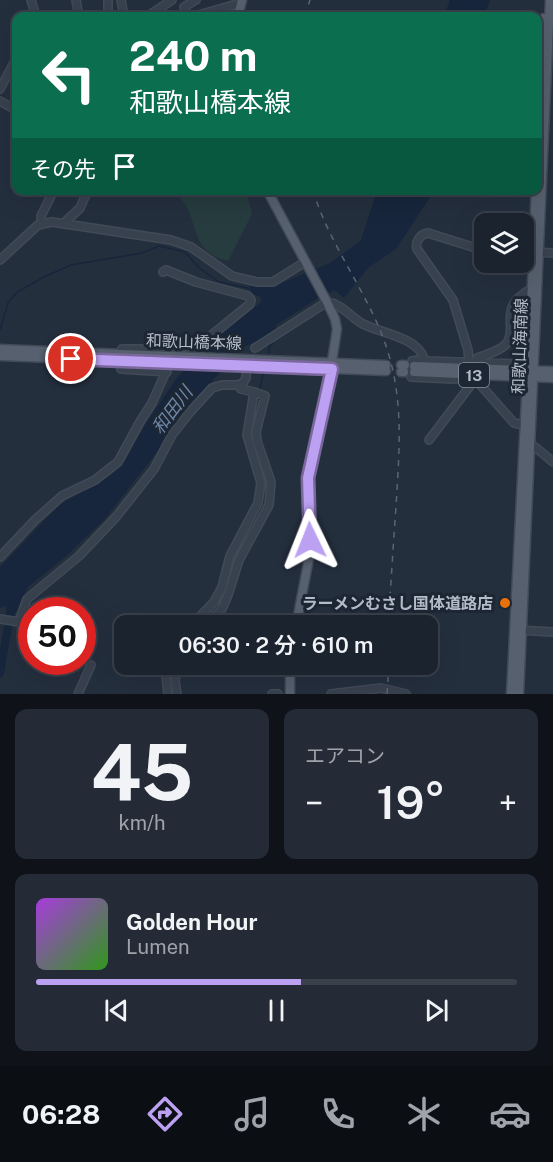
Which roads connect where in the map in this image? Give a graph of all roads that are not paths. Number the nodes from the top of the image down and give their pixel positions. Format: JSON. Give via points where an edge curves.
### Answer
{"nodes":[{"id":1,"x":172,"y":0,"type":"edge"},
{"id":2,"x":196,"y":0,"type":"edge"},
{"id":3,"x":545,"y":0,"type":"edge"},
{"id":4,"x":550,"y":0,"type":"edge"},
{"id":5,"x":242,"y":2,"type":"edge"},
{"id":6,"x":154,"y":12,"type":"edge"},
{"id":7,"x":186,"y":12,"type":"edge"},
{"id":8,"x":209,"y":12,"type":"edge"},
{"id":9,"x":548,"y":39,"type":"edge"},
{"id":10,"x":12,"y":66,"type":"edge"},
{"id":11,"x":0,"y":89,"type":"edge"},
{"id":12,"x":542,"y":109,"type":"edge"},
{"id":13,"x":542,"y":146,"type":"edge"},
{"id":14,"x":52,"y":195,"type":"edge"},
{"id":15,"x":86,"y":195,"type":"edge"},
{"id":16,"x":270,"y":195,"type":"edge"},
{"id":17,"x":536,"y":195,"type":"edge"},
{"id":18,"x":539,"y":195,"type":"edge"},
{"id":19,"x":64,"y":223,"type":"junction"},
{"id":20,"x":42,"y":224,"type":"junction"},
{"id":21,"x":474,"y":247,"type":"edge"},
{"id":22,"x":536,"y":252,"type":"junction"},
{"id":23,"x":553,"y":253,"type":"edge"},
{"id":24,"x":0,"y":260,"type":"edge"},
{"id":25,"x":307,"y":265,"type":"junction"},
{"id":26,"x":163,"y":272,"type":"dead end"},
{"id":27,"x":230,"y":284,"type":"junction"},
{"id":28,"x":534,"y":290,"type":"junction"},
{"id":29,"x":326,"y":301,"type":"junction"},
{"id":30,"x":255,"y":348,"type":"dead end"},
{"id":31,"x":0,"y":349,"type":"edge"},
{"id":32,"x":0,"y":356,"type":"edge"},
{"id":33,"x":119,"y":357,"type":"junction"},
{"id":34,"x":424,"y":359,"type":"junction"},
{"id":35,"x":244,"y":362,"type":"junction"},
{"id":36,"x":472,"y":362,"type":"junction"},
{"id":37,"x":332,"y":366,"type":"junction"},
{"id":38,"x":386,"y":368,"type":"dead end"},
{"id":39,"x":407,"y":369,"type":"dead end"},
{"id":40,"x":553,"y":371,"type":"edge"},
{"id":41,"x":531,"y":374,"type":"junction"},
{"id":42,"x":553,"y":378,"type":"edge"},
{"id":43,"x":476,"y":379,"type":"junction"},
{"id":44,"x":238,"y":385,"type":"junction"},
{"id":45,"x":254,"y":392,"type":"junction"},
{"id":46,"x":530,"y":427,"type":"junction"},
{"id":47,"x":429,"y":440,"type":"dead end"},
{"id":48,"x":527,"y":445,"type":"junction"},
{"id":49,"x":553,"y":462,"type":"edge"},
{"id":50,"x":0,"y":557,"type":"edge"},
{"id":51,"x":202,"y":615,"type":"edge"},
{"id":52,"x":216,"y":615,"type":"edge"},
{"id":53,"x":298,"y":615,"type":"edge"},
{"id":54,"x":1,"y":619,"type":"edge"},
{"id":55,"x":519,"y":630,"type":"junction"},
{"id":56,"x":553,"y":632,"type":"edge"},
{"id":57,"x":87,"y":675,"type":"edge"},
{"id":58,"x":166,"y":675,"type":"edge"},
{"id":59,"x":176,"y":675,"type":"edge"},
{"id":60,"x":291,"y":675,"type":"edge"},
{"id":61,"x":343,"y":693,"type":"edge"},
{"id":62,"x":78,"y":694,"type":"edge"},
{"id":63,"x":168,"y":694,"type":"edge"},
{"id":64,"x":177,"y":694,"type":"edge"},
{"id":65,"x":272,"y":694,"type":"edge"},
{"id":66,"x":278,"y":694,"type":"edge"},
{"id":67,"x":290,"y":694,"type":"edge"},
{"id":68,"x":331,"y":694,"type":"edge"},
{"id":69,"x":406,"y":694,"type":"edge"},
{"id":70,"x":511,"y":694,"type":"edge"},
{"id":71,"x":519,"y":694,"type":"edge"}],
"edges":[{"from":1,"to":6,"type":"street"},
{"from":2,"to":7,"type":"street","via":[[184,7]]},
{"from":3,"to":9,"type":"main road","name":"和歌山海南線"},
{"from":4,"to":9,"type":"main road","name":"和歌山海南線"},
{"from":5,"to":8,"type":"street"},
{"from":9,"to":12,"type":"main road","name":"和歌山海南線"},
{"from":9,"to":13,"type":"main road","name":"和歌山海南線"},
{"from":10,"to":11,"type":"street"},
{"from":14,"to":20,"type":"street"},
{"from":15,"to":19,"type":"street","via":[[80,208]]},
{"from":16,"to":25,"type":"main road"},
{"from":17,"to":22,"type":"main road","name":"和歌山海南線"},
{"from":18,"to":22,"type":"main road","name":"和歌山海南線"},
{"from":19,"to":20,"type":"street"},
{"from":19,"to":27,"type":"street","via":[[171,240],[191,247]]},
{"from":20,"to":24,"type":"street"},
{"from":21,"to":36,"type":"street","via":[[428,233],[416,246],[453,300]]},
{"from":22,"to":23,"type":"street"},
{"from":22,"to":28,"type":"main road","name":"和歌山海南線"},
{"from":25,"to":27,"type":"street","via":[[273,282]]},
{"from":25,"to":29,"type":"main road"},
{"from":26,"to":27,"type":"street"},
{"from":27,"to":33,"type":"street","via":[[248,296],[250,304],[198,347],[126,348]]},
{"from":28,"to":36,"type":"street","via":[[514,300],[506,345]]},
{"from":28,"to":41,"type":"main road","name":"和歌山海南線"},
{"from":29,"to":30,"type":"street"},
{"from":29,"to":34,"type":"street","via":[[336,303],[376,331],[393,333],[420,351]]},
{"from":29,"to":37,"type":"main road","via":[[337,324]]},
{"from":31,"to":33,"type":"main road","name":"和歌山橋本線"},
{"from":32,"to":33,"type":"main road","name":"和歌山橋本線"},
{"from":33,"to":35,"type":"main road","name":"和歌山橋本線"},
{"from":33,"to":50,"type":"street","via":[[121,369],[167,369],[118,462],[95,480],[62,496]]},
{"from":34,"to":36,"type":"street"},
{"from":34,"to":43,"type":"street","via":[[412,361],[411,377]]},
{"from":35,"to":37,"type":"main road","name":"和歌山橋本線"},
{"from":35,"to":44,"type":"street","via":[[246,378]]},
{"from":36,"to":41,"type":"street","via":[[514,364]]},
{"from":37,"to":38,"type":"main road","name":"和歌山橋本線"},
{"from":37,"to":53,"type":"main road","via":[[308,478],[310,553]]},
{"from":39,"to":41,"type":"main road","number":"13"},
{"from":40,"to":41,"type":"main road","number":"13"},
{"from":41,"to":42,"type":"main road","number":"13"},
{"from":41,"to":43,"type":"street","via":[[518,380]]},
{"from":41,"to":46,"type":"main road","name":"和歌山海南線"},
{"from":43,"to":46,"type":"street","via":[[514,423]]},
{"from":43,"to":47,"type":"street"},
{"from":44,"to":45,"type":"street"},
{"from":44,"to":54,"type":"street","via":[[212,388],[172,435],[154,469],[116,517],[79,556],[27,599],[19,622]]},
{"from":45,"to":51,"type":"street","via":[[247,435],[261,483],[258,502],[230,556],[222,587]]},
{"from":45,"to":52,"type":"street","via":[[265,396],[256,432],[271,482],[269,505],[238,560],[228,595]]},
{"from":46,"to":48,"type":"main road","name":"和歌山海南線"},
{"from":48,"to":49,"type":"street"},
{"from":48,"to":55,"type":"main road","name":"和歌山海南線"},
{"from":55,"to":56,"type":"street"},
{"from":55,"to":70,"type":"main road","name":"和歌山海南線"},
{"from":55,"to":71,"type":"main road","name":"和歌山海南線"},
{"from":57,"to":62,"type":"street"},
{"from":58,"to":63,"type":"street"},
{"from":59,"to":64,"type":"street"},
{"from":60,"to":67,"type":"main road"},
{"from":61,"to":68,"type":"street"},
{"from":61,"to":69,"type":"street","via":[[381,688]]},
{"from":65,"to":66,"type":"street"}]}
